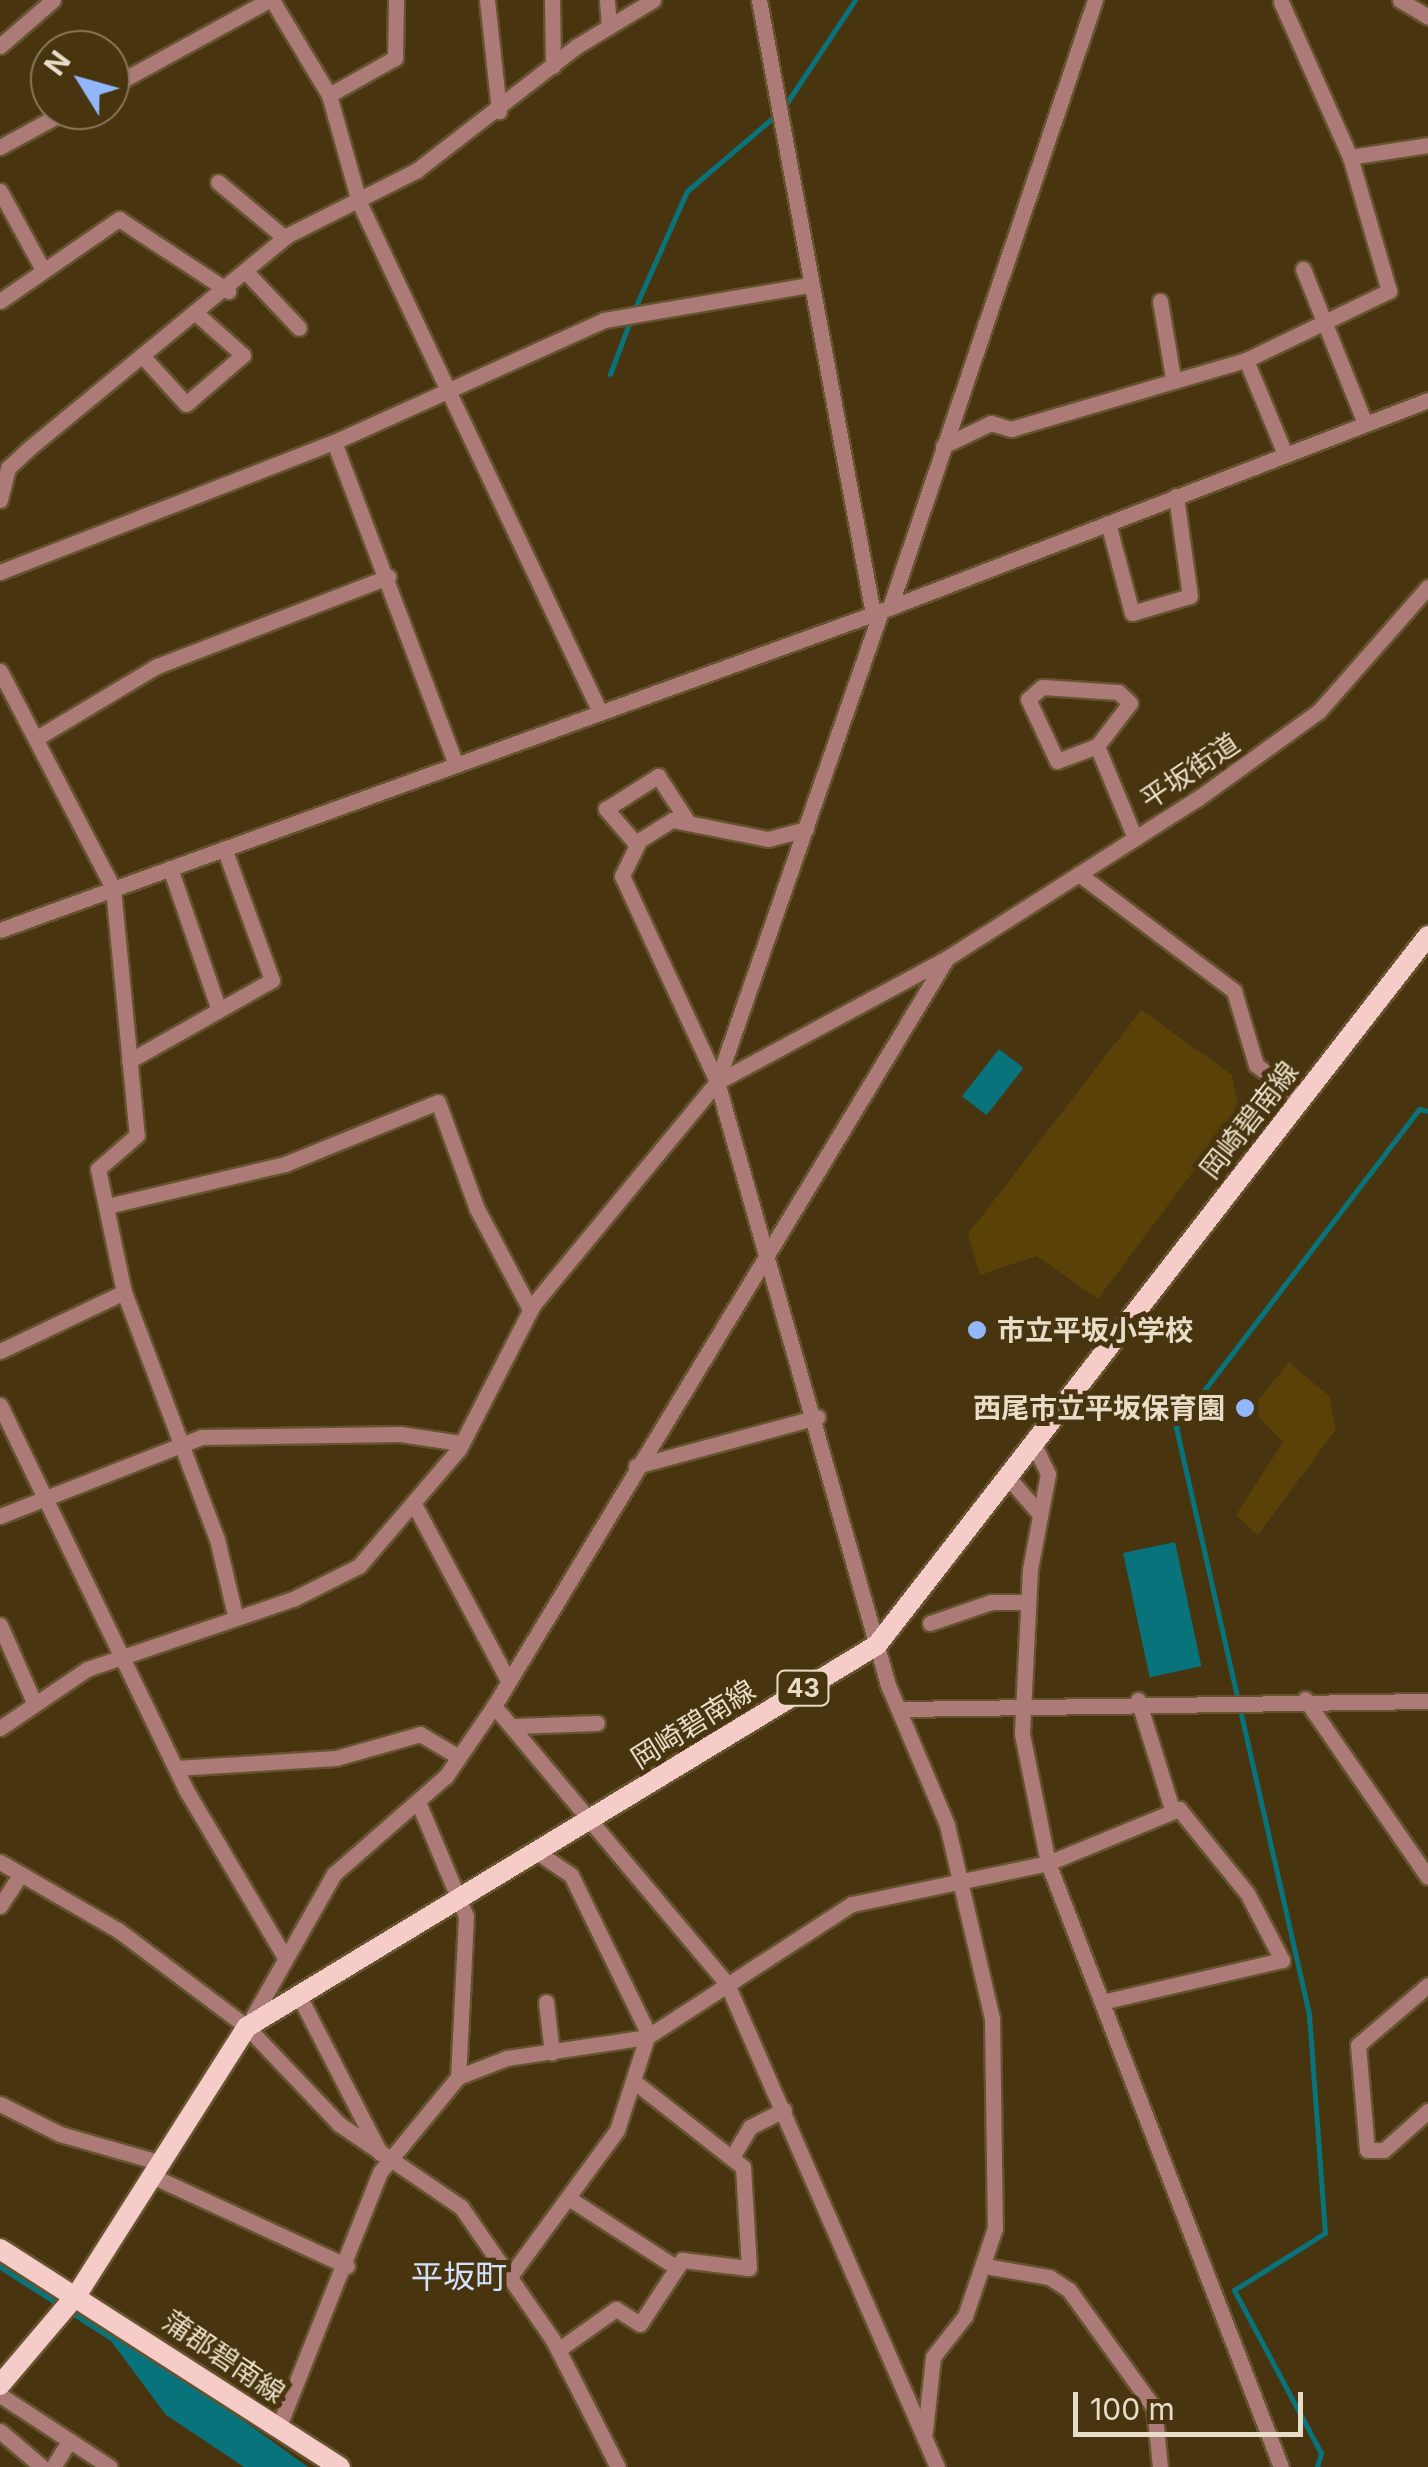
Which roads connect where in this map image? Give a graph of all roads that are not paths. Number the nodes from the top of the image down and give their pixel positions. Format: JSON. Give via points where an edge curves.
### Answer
{"nodes":[{"id":1,"x":53,"y":0,"type":"edge"},
{"id":2,"x":270,"y":0,"type":"edge"},
{"id":3,"x":396,"y":0,"type":"edge"},
{"id":4,"x":488,"y":0,"type":"edge"},
{"id":5,"x":552,"y":0,"type":"edge"},
{"id":6,"x":607,"y":0,"type":"edge"},
{"id":7,"x":654,"y":0,"type":"edge"},
{"id":8,"x":759,"y":0,"type":"edge"},
{"id":9,"x":1095,"y":0,"type":"edge"},
{"id":10,"x":1400,"y":0,"type":"edge"},
{"id":11,"x":1282,"y":2,"type":"dead end"},
{"id":12,"x":1428,"y":17,"type":"edge"},
{"id":13,"x":609,"y":27,"type":"junction"},
{"id":14,"x":0,"y":46,"type":"edge"},
{"id":15,"x":553,"y":66,"type":"junction"},
{"id":16,"x":130,"y":76,"type":"edge"},
{"id":17,"x":329,"y":95,"type":"junction"},
{"id":18,"x":499,"y":111,"type":"junction"},
{"id":19,"x":31,"y":130,"type":"edge"},
{"id":20,"x":1428,"y":144,"type":"edge"},
{"id":21,"x":0,"y":147,"type":"edge"},
{"id":22,"x":1350,"y":156,"type":"junction"},
{"id":23,"x":218,"y":182,"type":"dead end"},
{"id":24,"x":0,"y":191,"type":"edge"},
{"id":25,"x":358,"y":202,"type":"junction"},
{"id":26,"x":286,"y":238,"type":"junction"},
{"id":27,"x":1303,"y":269,"type":"dead end"},
{"id":28,"x":44,"y":270,"type":"junction"},
{"id":29,"x":248,"y":274,"type":"junction"},
{"id":30,"x":808,"y":285,"type":"junction"},
{"id":31,"x":228,"y":291,"type":"junction"},
{"id":32,"x":1160,"y":301,"type":"dead end"},
{"id":33,"x":0,"y":302,"type":"edge"},
{"id":34,"x":199,"y":316,"type":"junction"},
{"id":35,"x":1324,"y":321,"type":"junction"},
{"id":36,"x":299,"y":328,"type":"dead end"},
{"id":37,"x":146,"y":360,"type":"junction"},
{"id":38,"x":1246,"y":360,"type":"junction"},
{"id":39,"x":1173,"y":378,"type":"junction"},
{"id":40,"x":442,"y":392,"type":"junction"},
{"id":41,"x":1428,"y":400,"type":"edge"},
{"id":42,"x":1366,"y":423,"type":"junction"},
{"id":43,"x":334,"y":442,"type":"junction"},
{"id":44,"x":943,"y":446,"type":"junction"},
{"id":45,"x":1286,"y":454,"type":"junction"},
{"id":46,"x":4,"y":465,"type":"edge"},
{"id":47,"x":1176,"y":496,"type":"junction"},
{"id":48,"x":0,"y":500,"type":"edge"},
{"id":49,"x":1108,"y":523,"type":"junction"},
{"id":50,"x":0,"y":572,"type":"edge"},
{"id":51,"x":388,"y":577,"type":"junction"},
{"id":52,"x":1428,"y":587,"type":"edge"},
{"id":53,"x":881,"y":611,"type":"junction"},
{"id":54,"x":0,"y":671,"type":"edge"},
{"id":55,"x":598,"y":710,"type":"junction"},
{"id":56,"x":40,"y":736,"type":"junction"},
{"id":57,"x":1098,"y":746,"type":"junction"},
{"id":58,"x":456,"y":763,"type":"junction"},
{"id":59,"x":686,"y":818,"type":"junction"},
{"id":60,"x":806,"y":828,"type":"junction"},
{"id":61,"x":1135,"y":838,"type":"junction"},
{"id":62,"x":637,"y":845,"type":"junction"},
{"id":63,"x":224,"y":848,"type":"junction"},
{"id":64,"x":170,"y":868,"type":"junction"},
{"id":65,"x":1079,"y":874,"type":"junction"},
{"id":66,"x":113,"y":888,"type":"junction"},
{"id":67,"x":0,"y":930,"type":"edge"},
{"id":68,"x":1428,"y":936,"type":"edge"},
{"id":69,"x":947,"y":958,"type":"junction"},
{"id":70,"x":219,"y":1010,"type":"junction"},
{"id":71,"x":129,"y":1062,"type":"junction"},
{"id":72,"x":717,"y":1082,"type":"junction"},
{"id":73,"x":1301,"y":1098,"type":"junction"},
{"id":74,"x":107,"y":1206,"type":"junction"},
{"id":75,"x":765,"y":1246,"type":"junction"},
{"id":76,"x":124,"y":1292,"type":"junction"},
{"id":77,"x":530,"y":1309,"type":"junction"},
{"id":78,"x":0,"y":1351,"type":"edge"},
{"id":79,"x":0,"y":1405,"type":"edge"},
{"id":80,"x":818,"y":1416,"type":"junction"},
{"id":81,"x":460,"y":1443,"type":"junction"},
{"id":82,"x":1033,"y":1443,"type":"junction"},
{"id":83,"x":180,"y":1444,"type":"junction"},
{"id":84,"x":636,"y":1466,"type":"junction"},
{"id":85,"x":1007,"y":1476,"type":"junction"},
{"id":86,"x":44,"y":1499,"type":"junction"},
{"id":87,"x":415,"y":1506,"type":"junction"},
{"id":88,"x":1037,"y":1511,"type":"junction"},
{"id":89,"x":0,"y":1516,"type":"edge"},
{"id":90,"x":1028,"y":1602,"type":"junction"},
{"id":91,"x":235,"y":1614,"type":"junction"},
{"id":92,"x":930,"y":1623,"type":"dead end"},
{"id":93,"x":0,"y":1625,"type":"edge"},
{"id":94,"x":877,"y":1644,"type":"junction"},
{"id":95,"x":124,"y":1655,"type":"junction"},
{"id":96,"x":507,"y":1678,"type":"junction"},
{"id":97,"x":33,"y":1700,"type":"junction"},
{"id":98,"x":1138,"y":1700,"type":"junction"},
{"id":99,"x":1306,"y":1700,"type":"junction"},
{"id":100,"x":1023,"y":1701,"type":"junction"},
{"id":101,"x":1428,"y":1701,"type":"edge"},
{"id":102,"x":494,"y":1706,"type":"junction"},
{"id":103,"x":901,"y":1709,"type":"junction"},
{"id":104,"x":597,"y":1723,"type":"dead end"},
{"id":105,"x":515,"y":1726,"type":"junction"},
{"id":106,"x":0,"y":1728,"type":"edge"},
{"id":107,"x":459,"y":1756,"type":"junction"},
{"id":108,"x":176,"y":1768,"type":"junction"},
{"id":109,"x":418,"y":1802,"type":"junction"},
{"id":110,"x":1172,"y":1809,"type":"junction"},
{"id":111,"x":592,"y":1820,"type":"junction"},
{"id":112,"x":537,"y":1852,"type":"junction"},
{"id":113,"x":0,"y":1862,"type":"edge"},
{"id":114,"x":1048,"y":1863,"type":"junction"},
{"id":115,"x":21,"y":1874,"type":"junction"},
{"id":116,"x":1428,"y":1877,"type":"edge"},
{"id":117,"x":954,"y":1878,"type":"junction"},
{"id":118,"x":459,"y":1899,"type":"junction"},
{"id":119,"x":0,"y":1906,"type":"edge"},
{"id":120,"x":283,"y":1954,"type":"junction"},
{"id":121,"x":727,"y":1984,"type":"junction"},
{"id":122,"x":1428,"y":1985,"type":"edge"},
{"id":123,"x":298,"y":1994,"type":"junction"},
{"id":124,"x":546,"y":2002,"type":"dead end"},
{"id":125,"x":1102,"y":2002,"type":"junction"},
{"id":126,"x":247,"y":2026,"type":"junction"},
{"id":127,"x":648,"y":2036,"type":"junction"},
{"id":128,"x":552,"y":2053,"type":"junction"},
{"id":129,"x":458,"y":2077,"type":"junction"},
{"id":130,"x":637,"y":2084,"type":"junction"},
{"id":131,"x":0,"y":2104,"type":"edge"},
{"id":132,"x":784,"y":2110,"type":"junction"},
{"id":133,"x":1428,"y":2111,"type":"edge"},
{"id":134,"x":384,"y":2156,"type":"junction"},
{"id":135,"x":732,"y":2157,"type":"junction"},
{"id":136,"x":154,"y":2168,"type":"junction"},
{"id":137,"x":570,"y":2199,"type":"junction"},
{"id":138,"x":0,"y":2249,"type":"edge"},
{"id":139,"x":347,"y":2266,"type":"junction"},
{"id":140,"x":985,"y":2266,"type":"junction"},
{"id":141,"x":677,"y":2268,"type":"junction"},
{"id":142,"x":510,"y":2276,"type":"junction"},
{"id":143,"x":73,"y":2299,"type":"junction"},
{"id":144,"x":558,"y":2350,"type":"junction"},
{"id":145,"x":0,"y":2385,"type":"edge"},
{"id":146,"x":0,"y":2395,"type":"edge"},
{"id":147,"x":279,"y":2426,"type":"junction"},
{"id":148,"x":0,"y":2432,"type":"edge"},
{"id":149,"x":925,"y":2432,"type":"junction"},
{"id":150,"x":69,"y":2441,"type":"junction"},
{"id":151,"x":42,"y":2467,"type":"edge"},
{"id":152,"x":54,"y":2467,"type":"edge"},
{"id":153,"x":110,"y":2467,"type":"edge"},
{"id":154,"x":340,"y":2467,"type":"edge"},
{"id":155,"x":618,"y":2467,"type":"edge"},
{"id":156,"x":937,"y":2467,"type":"edge"},
{"id":157,"x":1160,"y":2467,"type":"edge"},
{"id":158,"x":1281,"y":2467,"type":"edge"}],
"edges":[{"from":1,"to":14,"type":"street"},
{"from":2,"to":16,"type":"street"},
{"from":2,"to":17,"type":"street"},
{"from":3,"to":17,"type":"street","via":[[395,58]]},
{"from":4,"to":18,"type":"street"},
{"from":5,"to":15,"type":"street"},
{"from":6,"to":13,"type":"street"},
{"from":7,"to":13,"type":"street"},
{"from":8,"to":30,"type":"street"},
{"from":9,"to":44,"type":"street"},
{"from":10,"to":12,"type":"street"},
{"from":11,"to":22,"type":"street"},
{"from":13,"to":15,"type":"street"},
{"from":15,"to":18,"type":"street"},
{"from":17,"to":25,"type":"street"},
{"from":18,"to":25,"type":"street"},
{"from":19,"to":21,"type":"street"},
{"from":20,"to":22,"type":"street"},
{"from":22,"to":35,"type":"street","via":[[1389,291]]},
{"from":23,"to":26,"type":"street"},
{"from":24,"to":28,"type":"street"},
{"from":25,"to":26,"type":"street"},
{"from":25,"to":40,"type":"street"},
{"from":26,"to":29,"type":"street"},
{"from":27,"to":35,"type":"street"},
{"from":28,"to":31,"type":"street","via":[[118,219]]},
{"from":28,"to":33,"type":"street"},
{"from":29,"to":31,"type":"street"},
{"from":29,"to":36,"type":"street"},
{"from":30,"to":40,"type":"street","via":[[604,320]]},
{"from":30,"to":53,"type":"street"},
{"from":31,"to":34,"type":"street"},
{"from":32,"to":39,"type":"street"},
{"from":34,"to":37,"type":"street"},
{"from":34,"to":37,"type":"street","via":[[242,355],[186,404]]},
{"from":35,"to":38,"type":"street"},
{"from":35,"to":42,"type":"street"},
{"from":37,"to":46,"type":"street"},
{"from":38,"to":39,"type":"street"},
{"from":38,"to":45,"type":"street"},
{"from":39,"to":44,"type":"street","via":[[1011,428],[991,423]]},
{"from":40,"to":43,"type":"street"},
{"from":40,"to":55,"type":"street"},
{"from":41,"to":42,"type":"street"},
{"from":42,"to":45,"type":"street"},
{"from":43,"to":50,"type":"street"},
{"from":43,"to":51,"type":"street"},
{"from":44,"to":53,"type":"street"},
{"from":45,"to":47,"type":"street"},
{"from":46,"to":48,"type":"street"},
{"from":47,"to":49,"type":"street"},
{"from":47,"to":49,"type":"street","via":[[1190,596],[1132,613]]},
{"from":49,"to":53,"type":"street"},
{"from":51,"to":56,"type":"street","via":[[174,658]]},
{"from":51,"to":58,"type":"street"},
{"from":52,"to":61,"type":"street","name":"平坂街道","via":[[1319,711]]},
{"from":53,"to":55,"type":"street"},
{"from":53,"to":60,"type":"street"},
{"from":54,"to":56,"type":"street"},
{"from":55,"to":58,"type":"street"},
{"from":56,"to":66,"type":"street"},
{"from":57,"to":57,"type":"street","via":[[1057,761],[1028,699],[1042,687],[1118,692],[1130,703]]},
{"from":57,"to":61,"type":"street"},
{"from":58,"to":63,"type":"street"},
{"from":59,"to":60,"type":"street","via":[[768,839]]},
{"from":59,"to":62,"type":"street"},
{"from":59,"to":62,"type":"street","via":[[658,776],[606,809]]},
{"from":60,"to":72,"type":"street"},
{"from":61,"to":65,"type":"street","name":"平坂街道"},
{"from":62,"to":72,"type":"street","via":[[622,876]]},
{"from":63,"to":64,"type":"street"},
{"from":63,"to":70,"type":"street","via":[[272,980]]},
{"from":64,"to":66,"type":"street"},
{"from":64,"to":70,"type":"street"},
{"from":65,"to":69,"type":"street","name":"平坂街道"},
{"from":65,"to":73,"type":"street","via":[[1234,990],[1256,1064]]},
{"from":66,"to":67,"type":"street"},
{"from":66,"to":71,"type":"street"},
{"from":68,"to":73,"type":"main road","name":"岡崎碧南線","number":"43"},
{"from":69,"to":72,"type":"street","name":"平坂街道"},
{"from":69,"to":75,"type":"street"},
{"from":70,"to":71,"type":"street"},
{"from":71,"to":74,"type":"street","via":[[137,1134],[98,1169]]},
{"from":72,"to":75,"type":"street"},
{"from":72,"to":77,"type":"street"},
{"from":73,"to":82,"type":"main road","name":"岡崎碧南線","number":"43"},
{"from":74,"to":76,"type":"street"},
{"from":74,"to":77,"type":"street","via":[[270,1169],[438,1102],[478,1209]]},
{"from":75,"to":80,"type":"street"},
{"from":75,"to":84,"type":"street"},
{"from":76,"to":78,"type":"street"},
{"from":76,"to":83,"type":"street"},
{"from":77,"to":81,"type":"street"},
{"from":79,"to":86,"type":"street"},
{"from":80,"to":84,"type":"street"},
{"from":80,"to":94,"type":"street"},
{"from":81,"to":83,"type":"street","via":[[268,1432]]},
{"from":81,"to":87,"type":"street"},
{"from":82,"to":85,"type":"main road","name":"岡崎碧南線","number":"43"},
{"from":82,"to":88,"type":"street","via":[[1048,1474]]},
{"from":83,"to":86,"type":"street"},
{"from":83,"to":91,"type":"street"},
{"from":84,"to":96,"type":"street"},
{"from":85,"to":88,"type":"street"},
{"from":85,"to":94,"type":"main road","name":"岡崎碧南線","number":"43"},
{"from":86,"to":89,"type":"street"},
{"from":86,"to":95,"type":"street"},
{"from":87,"to":91,"type":"street","via":[[359,1566]]},
{"from":87,"to":96,"type":"street"},
{"from":88,"to":90,"type":"street"},
{"from":90,"to":92,"type":"street","via":[[991,1602]]},
{"from":90,"to":100,"type":"street"},
{"from":91,"to":95,"type":"street"},
{"from":93,"to":97,"type":"street"},
{"from":94,"to":103,"type":"street"},
{"from":94,"to":111,"type":"main road","name":"岡崎碧南線","number":"43"},
{"from":95,"to":97,"type":"street"},
{"from":95,"to":108,"type":"street"},
{"from":96,"to":102,"type":"street"},
{"from":97,"to":106,"type":"street"},
{"from":98,"to":99,"type":"street"},
{"from":98,"to":100,"type":"street"},
{"from":98,"to":110,"type":"street"},
{"from":99,"to":101,"type":"street"},
{"from":99,"to":116,"type":"street"},
{"from":100,"to":103,"type":"street"},
{"from":100,"to":114,"type":"street"},
{"from":102,"to":105,"type":"street"},
{"from":102,"to":107,"type":"street"},
{"from":103,"to":117,"type":"street","via":[[946,1825]]},
{"from":104,"to":105,"type":"street"},
{"from":105,"to":111,"type":"street"},
{"from":107,"to":108,"type":"street","via":[[420,1734],[336,1758]]},
{"from":107,"to":109,"type":"street"},
{"from":108,"to":120,"type":"street"},
{"from":109,"to":118,"type":"street"},
{"from":109,"to":120,"type":"street","via":[[334,1874]]},
{"from":110,"to":114,"type":"street"},
{"from":110,"to":125,"type":"street","via":[[1246,1893],[1282,1960]]},
{"from":111,"to":112,"type":"main road","name":"岡崎碧南線","number":"43"},
{"from":111,"to":121,"type":"street"},
{"from":112,"to":118,"type":"main road","name":"岡崎碧南線","number":"43"},
{"from":112,"to":127,"type":"street","via":[[571,1874]]},
{"from":113,"to":115,"type":"street"},
{"from":114,"to":117,"type":"street"},
{"from":114,"to":125,"type":"street"},
{"from":115,"to":119,"type":"street"},
{"from":115,"to":126,"type":"street","via":[[118,1930]]},
{"from":117,"to":121,"type":"street","via":[[852,1904]]},
{"from":117,"to":140,"type":"street","via":[[998,2076],[999,2181]]},
{"from":118,"to":123,"type":"main road","name":"岡崎碧南線","number":"43"},
{"from":118,"to":129,"type":"street","via":[[468,1939]]},
{"from":120,"to":126,"type":"street"},
{"from":121,"to":127,"type":"street"},
{"from":121,"to":132,"type":"street"},
{"from":122,"to":133,"type":"street","via":[[1358,2046],[1366,2150],[1384,2150]]},
{"from":123,"to":126,"type":"main road","name":"岡崎碧南線","number":"43"},
{"from":123,"to":134,"type":"street"},
{"from":124,"to":128,"type":"street"},
{"from":125,"to":158,"type":"street"},
{"from":126,"to":134,"type":"street","via":[[338,2124]]},
{"from":126,"to":136,"type":"main road","name":"岡崎碧南線","number":"43"},
{"from":127,"to":128,"type":"street"},
{"from":127,"to":130,"type":"street"},
{"from":128,"to":129,"type":"street"},
{"from":129,"to":134,"type":"street"},
{"from":130,"to":135,"type":"street"},
{"from":130,"to":137,"type":"street"},
{"from":131,"to":136,"type":"street"},
{"from":132,"to":135,"type":"street","via":[[750,2128]]},
{"from":132,"to":149,"type":"street"},
{"from":134,"to":139,"type":"street"},
{"from":134,"to":142,"type":"street","via":[[460,2207]]},
{"from":135,"to":141,"type":"street","via":[[745,2173],[749,2268],[689,2259]]},
{"from":136,"to":139,"type":"street"},
{"from":136,"to":143,"type":"main road","name":"岡崎碧南線","number":"43"},
{"from":137,"to":141,"type":"street"},
{"from":137,"to":142,"type":"street"},
{"from":138,"to":143,"type":"main road","name":"蒲郡碧南線"},
{"from":139,"to":147,"type":"street"},
{"from":140,"to":149,"type":"street","via":[[933,2357]]},
{"from":140,"to":157,"type":"street","via":[[1050,2277],[1068,2290],[1154,2408]]},
{"from":141,"to":144,"type":"street","via":[[640,2324],[616,2309]]},
{"from":142,"to":144,"type":"street"},
{"from":143,"to":145,"type":"main road","name":"岡崎碧南線","number":"43"},
{"from":143,"to":147,"type":"main road","name":"蒲郡碧南線"},
{"from":144,"to":155,"type":"street"},
{"from":146,"to":150,"type":"street"},
{"from":147,"to":154,"type":"main road","name":"蒲郡碧南線"},
{"from":148,"to":151,"type":"street"},
{"from":149,"to":156,"type":"street"},
{"from":150,"to":152,"type":"street"},
{"from":150,"to":153,"type":"street"}]}
